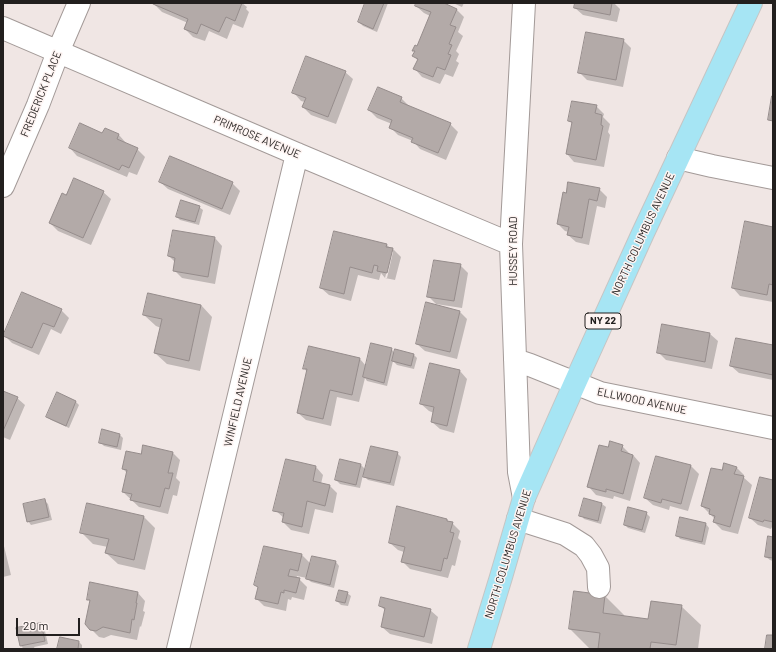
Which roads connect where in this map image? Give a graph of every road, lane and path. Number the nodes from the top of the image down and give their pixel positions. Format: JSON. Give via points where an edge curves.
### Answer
{"nodes":[{"id":1,"x":79,"y":3,"type":"edge"},
{"id":2,"x":524,"y":3,"type":"edge"},
{"id":3,"x":751,"y":3,"type":"edge"},
{"id":4,"x":3,"y":28,"type":"edge"},
{"id":5,"x":58,"y":52,"type":"junction"},
{"id":6,"x":297,"y":154,"type":"junction"},
{"id":7,"x":678,"y":158,"type":"junction"},
{"id":8,"x":773,"y":178,"type":"edge"},
{"id":9,"x":3,"y":186,"type":"edge"},
{"id":10,"x":512,"y":244,"type":"junction"},
{"id":11,"x":515,"y":360,"type":"junction"},
{"id":12,"x":575,"y":383,"type":"junction"},
{"id":13,"x":773,"y":428,"type":"edge"},
{"id":14,"x":524,"y":498,"type":"junction"},
{"id":15,"x":518,"y":519,"type":"junction"},
{"id":16,"x":599,"y":586,"type":"dead end"},
{"id":17,"x":178,"y":649,"type":"edge"},
{"id":18,"x":478,"y":649,"type":"edge"}],
"edges":[{"from":1,"to":5,"type":"street","name":"FREDERICK PLACE"},
{"from":2,"to":10,"type":"street","name":"HUSSEY ROAD"},
{"from":3,"to":7,"type":"main road","name":"NORTH COLUMBUS AVENUE","number":"NY 22"},
{"from":4,"to":5,"type":"street","name":"PRIMROSE AVENUE"},
{"from":5,"to":6,"type":"street","name":"PRIMROSE AVENUE"},
{"from":5,"to":9,"type":"street","name":"FREDERICK PLACE"},
{"from":6,"to":10,"type":"street","name":"PRIMROSE AVENUE"},
{"from":6,"to":17,"type":"street","name":"WINFIELD AVENUE"},
{"from":7,"to":8,"type":"street"},
{"from":7,"to":12,"type":"main road","name":"NORTH COLUMBUS AVENUE","number":"NY 22"},
{"from":10,"to":11,"type":"street","name":"HUSSEY ROAD"},
{"from":11,"to":12,"type":"street","name":"ELLWOOD AVENUE"},
{"from":11,"to":14,"type":"street","name":"HUSSEY ROAD","via":[[519,472]]},
{"from":12,"to":13,"type":"street","name":"ELLWOOD AVENUE","via":[[600,393]]},
{"from":12,"to":14,"type":"main road","name":"NORTH COLUMBUS AVENUE","number":"NY 22"},
{"from":14,"to":15,"type":"main road","name":"NORTH COLUMBUS AVENUE","number":"NY 22"},
{"from":15,"to":16,"type":"street","via":[[565,534],[584,546],[598,568]]},
{"from":15,"to":18,"type":"main road","name":"NORTH COLUMBUS AVENUE","number":"NY 22"}]}
